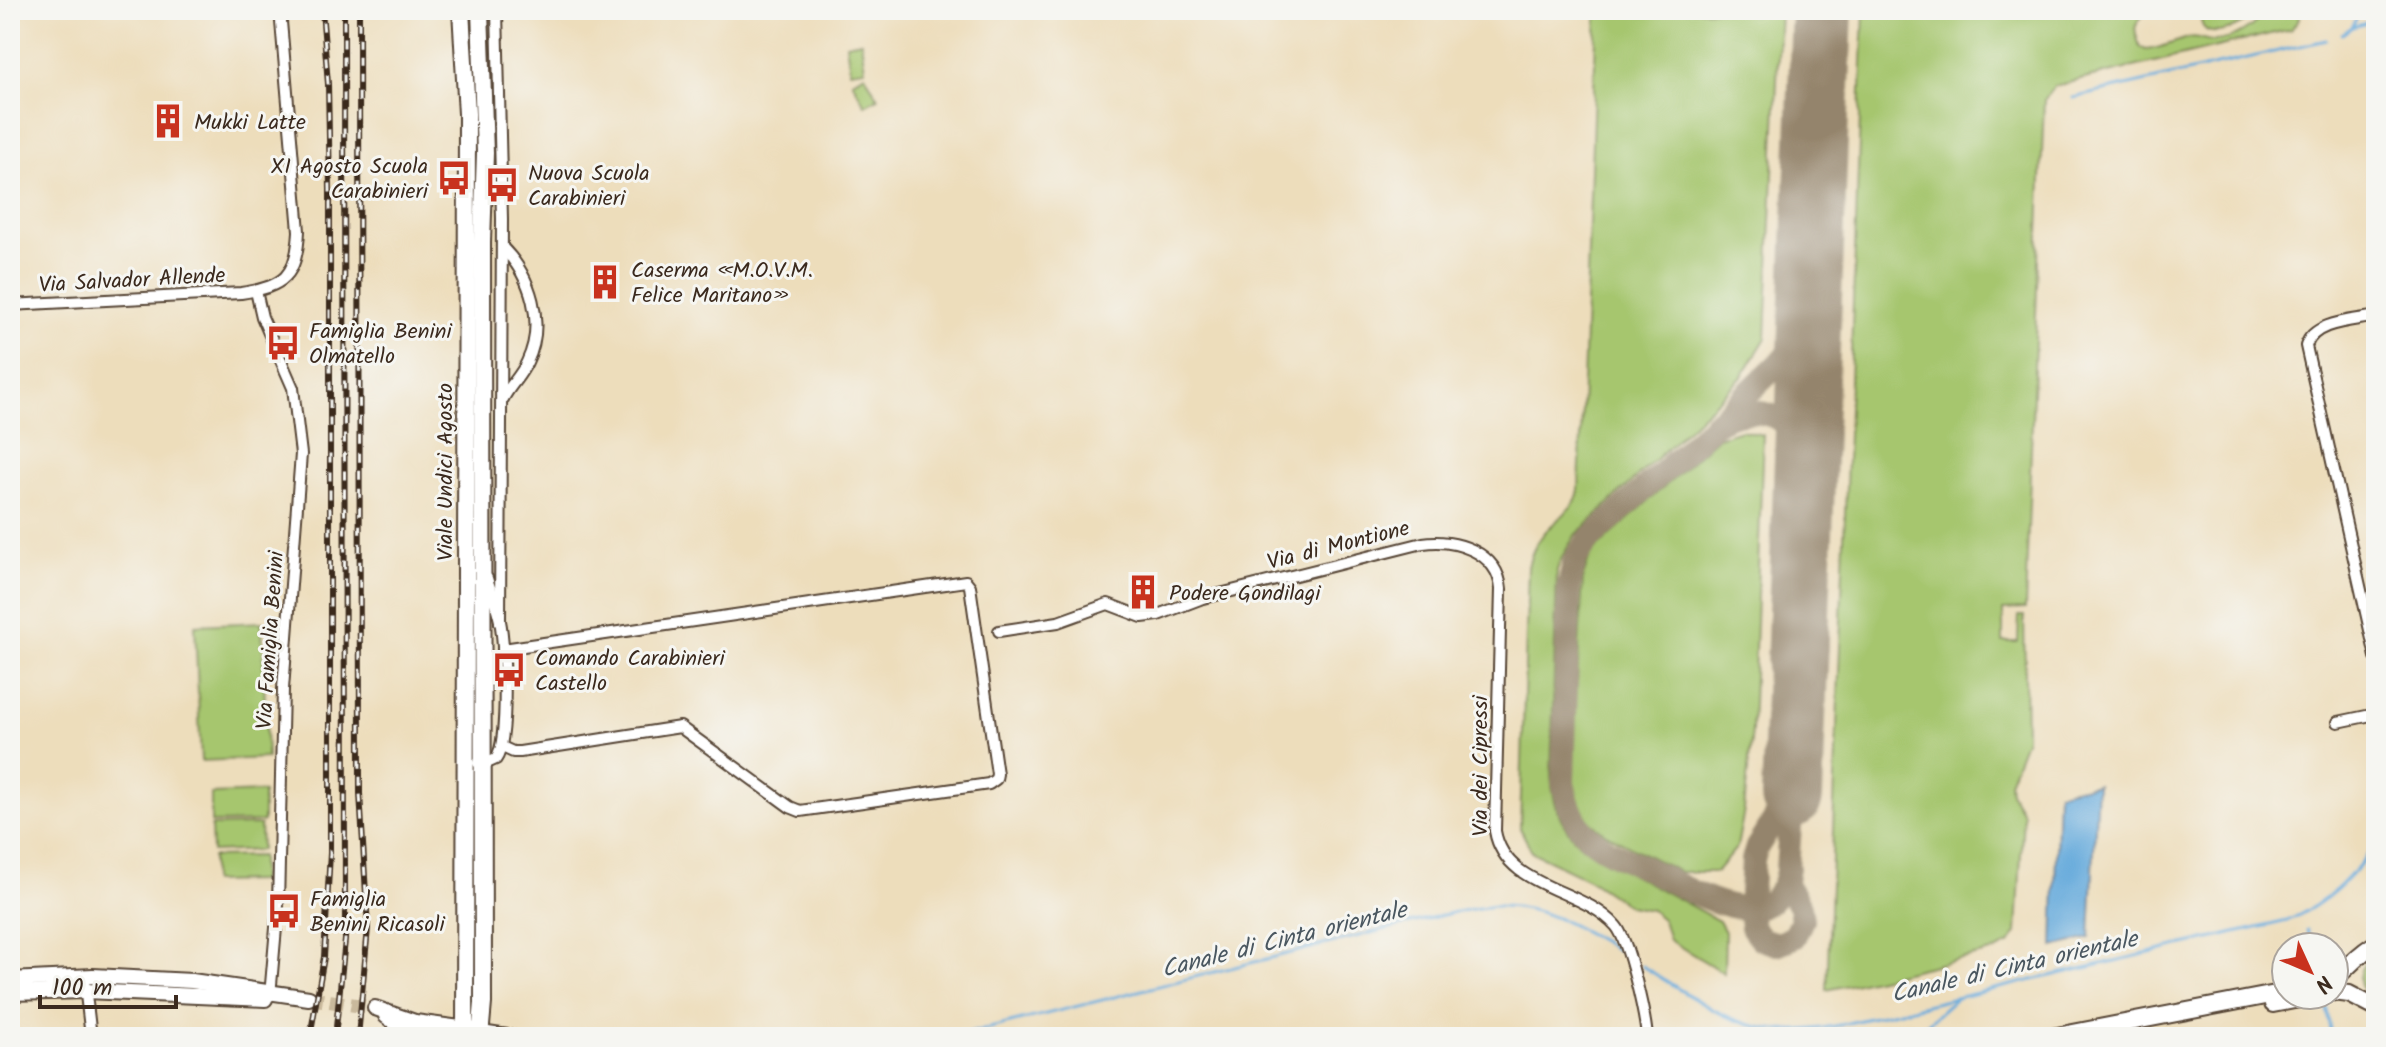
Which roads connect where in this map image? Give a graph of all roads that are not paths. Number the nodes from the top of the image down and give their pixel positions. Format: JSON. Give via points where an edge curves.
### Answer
{"nodes":[{"id":1,"x":280,"y":10,"type":"edge"},
{"id":2,"x":461,"y":10,"type":"edge"},
{"id":3,"x":480,"y":10,"type":"edge"},
{"id":4,"x":497,"y":10,"type":"edge"},
{"id":5,"x":474,"y":232,"type":"junction"},
{"id":6,"x":502,"y":233,"type":"junction"},
{"id":7,"x":502,"y":247,"type":"junction"},
{"id":8,"x":256,"y":291,"type":"junction"},
{"id":9,"x":10,"y":305,"type":"edge"},
{"id":10,"x":2376,"y":316,"type":"edge"},
{"id":11,"x":501,"y":405,"type":"junction"},
{"id":12,"x":1457,"y":544,"type":"joint"},
{"id":13,"x":483,"y":550,"type":"junction"},
{"id":14,"x":500,"y":623,"type":"junction"},
{"id":15,"x":999,"y":631,"type":"dead end"},
{"id":16,"x":503,"y":649,"type":"junction"},
{"id":17,"x":2376,"y":657,"type":"edge"},
{"id":18,"x":2376,"y":714,"type":"edge"},
{"id":19,"x":2338,"y":722,"type":"dead end"},
{"id":20,"x":465,"y":742,"type":"junction"},
{"id":21,"x":502,"y":747,"type":"junction"},
{"id":22,"x":483,"y":764,"type":"junction"},
{"id":23,"x":2376,"y":944,"type":"edge"},
{"id":24,"x":2354,"y":962,"type":"junction"},
{"id":25,"x":2350,"y":965,"type":"edge"},
{"id":26,"x":10,"y":980,"type":"edge"},
{"id":27,"x":84,"y":984,"type":"junction"},
{"id":28,"x":10,"y":993,"type":"edge"},
{"id":29,"x":270,"y":995,"type":"junction"},
{"id":30,"x":2270,"y":995,"type":"edge"},
{"id":31,"x":307,"y":998,"type":"tunnel mouth"},
{"id":32,"x":2368,"y":1004,"type":"edge"},
{"id":33,"x":2270,"y":1005,"type":"edge"},
{"id":34,"x":466,"y":1033,"type":"edge"},
{"id":35,"x":91,"y":1037,"type":"edge"},
{"id":36,"x":426,"y":1037,"type":"edge"},
{"id":37,"x":522,"y":1037,"type":"edge"},
{"id":38,"x":1647,"y":1037,"type":"edge"},
{"id":39,"x":2052,"y":1037,"type":"edge"},
{"id":40,"x":2102,"y":1037,"type":"edge"}],
"edges":[{"from":1,"to":8,"type":"street","via":[[298,246],[284,279]]},
{"from":2,"to":5,"type":"main road","name":"Viale Undici Agosto"},
{"from":3,"to":5,"type":"main road","name":"Viale Undici Agosto","via":[[485,153]]},
{"from":4,"to":6,"type":"street"},
{"from":5,"to":6,"type":"street"},
{"from":5,"to":13,"type":"main road","name":"Viale Undici Agosto"},
{"from":5,"to":20,"type":"main road","name":"Viale Undici Agosto"},
{"from":6,"to":7,"type":"street"},
{"from":7,"to":11,"type":"street"},
{"from":7,"to":11,"type":"street","via":[[527,282],[535,325],[528,360]]},
{"from":8,"to":9,"type":"street","name":"Via Salvador Allende"},
{"from":8,"to":29,"type":"street","name":"Via Famiglia Benini","via":[[293,388],[301,454],[283,689],[281,845]]},
{"from":10,"to":17,"type":"street","via":[[2327,326],[2311,334],[2306,346]]},
{"from":11,"to":14,"type":"street"},
{"from":12,"to":15,"type":"street","name":"Via di Montione","via":[[1417,544],[1150,616],[1108,604],[1058,622]]},
{"from":12,"to":38,"type":"street","name":"Via dei Cipressi","via":[[1487,560],[1500,581],[1497,844],[1517,869],[1593,909],[1618,929]]},
{"from":13,"to":14,"type":"street","name":"Viale Undici Agosto"},
{"from":13,"to":22,"type":"main road","name":"Viale Undici Agosto"},
{"from":14,"to":16,"type":"street","name":"Viale Undici Agosto"},
{"from":16,"to":21,"type":"street","name":"Viale Undici Agosto"},
{"from":16,"to":21,"type":"street","via":[[964,580],[970,586],[997,774],[989,784],[800,811],[680,727],[520,752]]},
{"from":18,"to":19,"type":"street"},
{"from":20,"to":22,"type":"street","via":[[473,759]]},
{"from":20,"to":34,"type":"main road","name":"Viale Undici Agosto"},
{"from":21,"to":22,"type":"street","via":[[496,759]]},
{"from":22,"to":34,"type":"main road","name":"Viale Undici Agosto"},
{"from":23,"to":24,"type":"main road"},
{"from":24,"to":25,"type":"main road"},
{"from":24,"to":32,"type":"main road","via":[[2351,981]]},
{"from":26,"to":27,"type":"main road"},
{"from":27,"to":28,"type":"main road"},
{"from":27,"to":29,"type":"main road","via":[[192,981]]},
{"from":27,"to":35,"type":"street"},
{"from":29,"to":31,"type":"main road"},
{"from":30,"to":39,"type":"main road"},
{"from":33,"to":40,"type":"main road"},
{"from":34,"to":36,"type":"main road","via":[[376,1008],[408,1032]]},
{"from":34,"to":37,"type":"street"}]}
